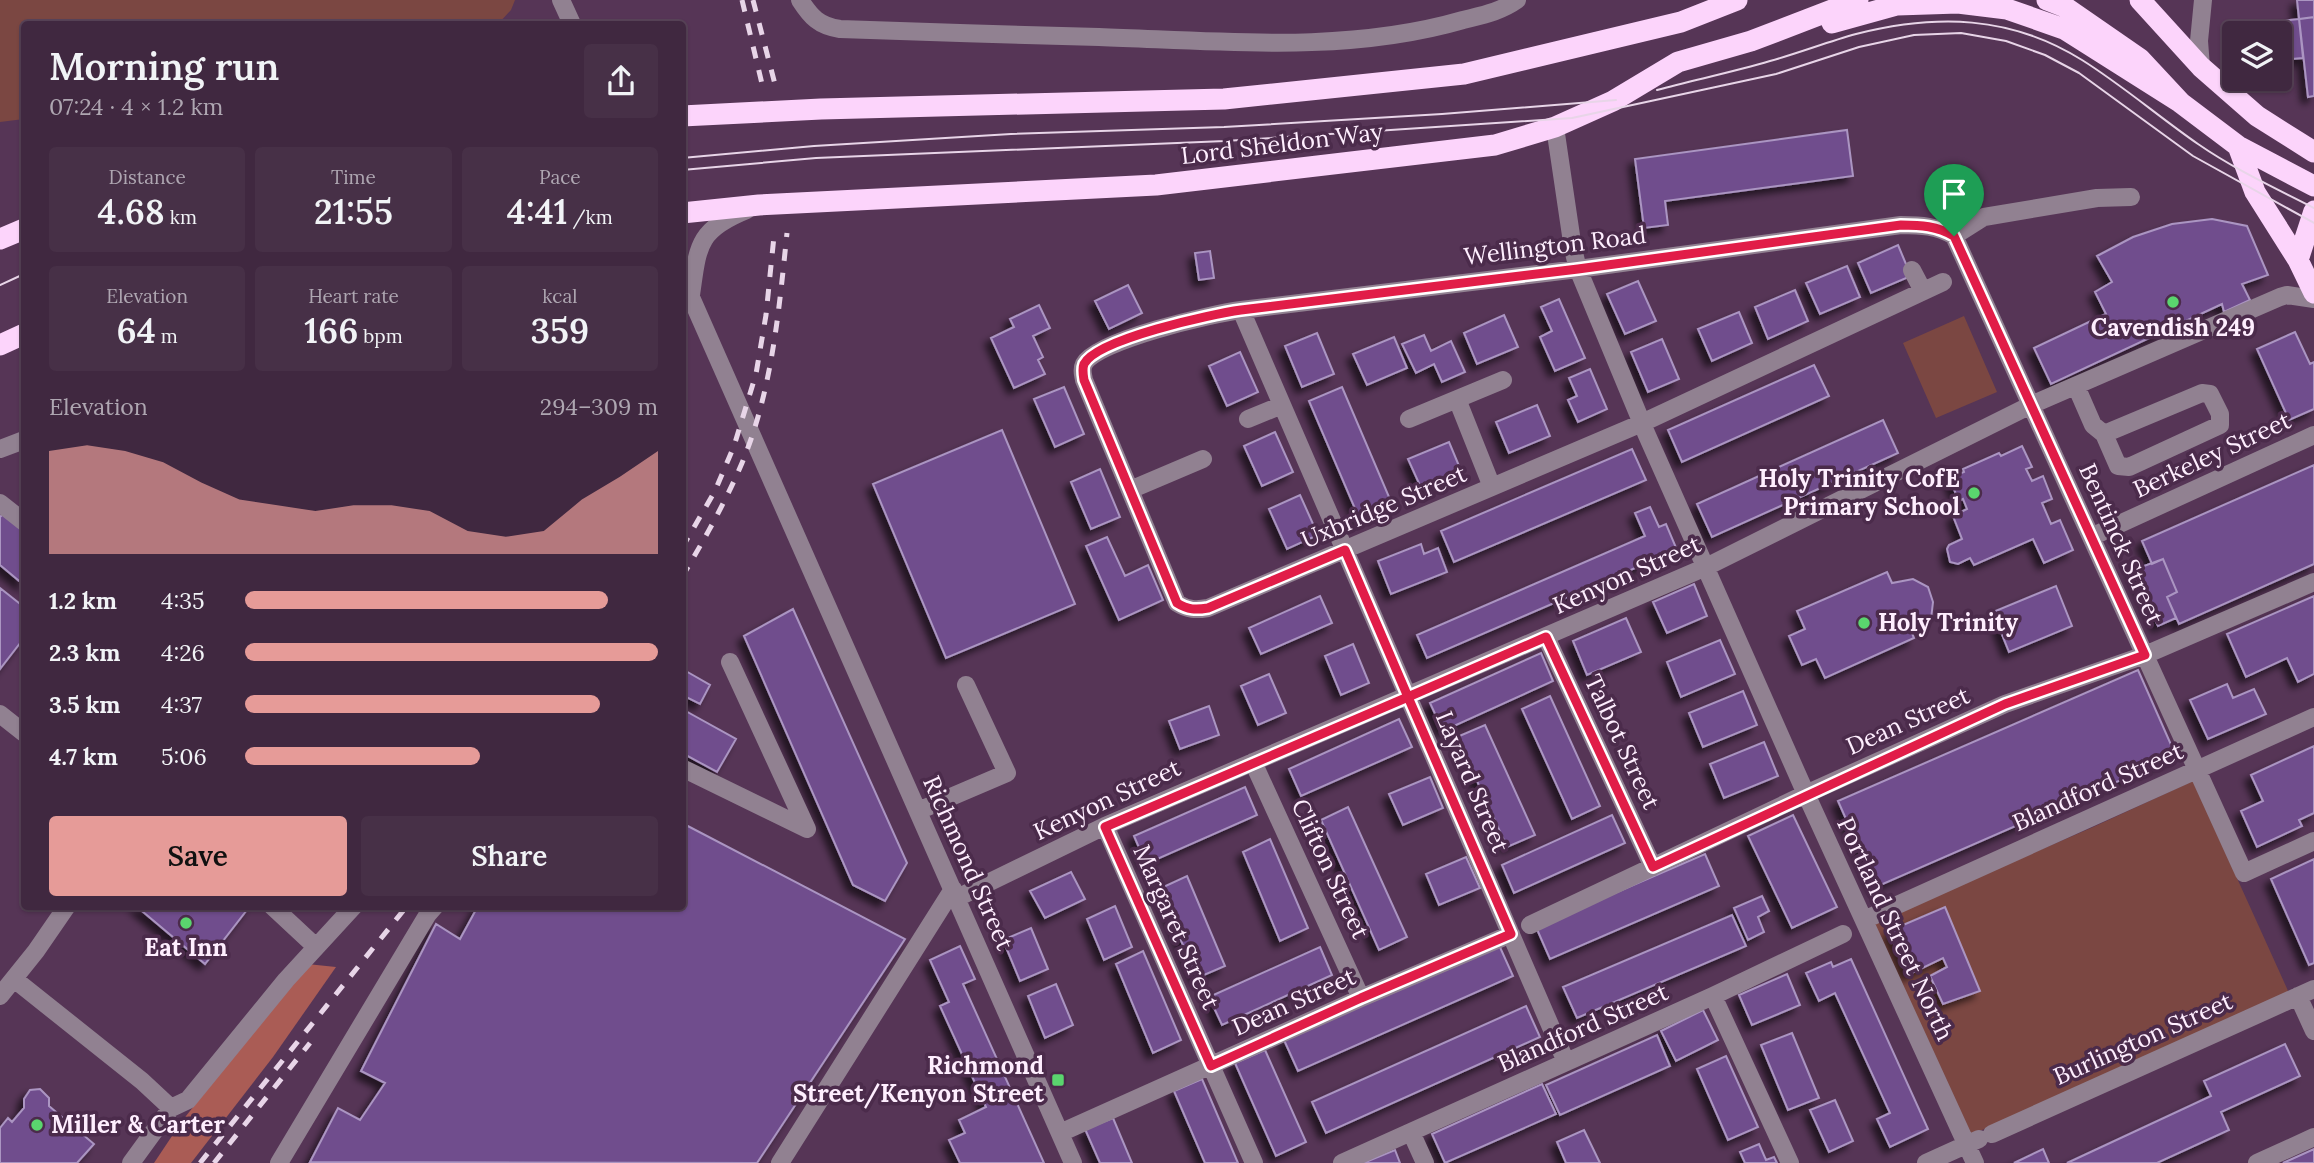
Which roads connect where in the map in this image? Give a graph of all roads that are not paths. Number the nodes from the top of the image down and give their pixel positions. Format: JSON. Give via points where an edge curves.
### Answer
{"nodes":[{"id":1,"x":800,"y":0,"type":"edge"},
{"id":2,"x":1485,"y":0,"type":"edge"},
{"id":3,"x":1517,"y":0,"type":"edge"},
{"id":4,"x":1737,"y":0,"type":"edge"},
{"id":5,"x":1858,"y":0,"type":"edge"},
{"id":6,"x":2048,"y":0,"type":"edge"},
{"id":7,"x":2140,"y":0,"type":"edge"},
{"id":8,"x":2203,"y":0,"type":"edge"},
{"id":9,"x":563,"y":3,"type":"edge"},
{"id":10,"x":1473,"y":17,"type":"junction"},
{"id":11,"x":562,"y":21,"type":"edge"},
{"id":12,"x":571,"y":21,"type":"edge"},
{"id":13,"x":1751,"y":41,"type":"junction"},
{"id":14,"x":2201,"y":67,"type":"junction"},
{"id":15,"x":2180,"y":103,"type":"junction"},
{"id":16,"x":686,"y":116,"type":"edge"},
{"id":17,"x":1555,"y":127,"type":"junction"},
{"id":18,"x":2238,"y":146,"type":"junction"},
{"id":19,"x":2314,"y":152,"type":"edge"},
{"id":20,"x":2314,"y":186,"type":"edge"},
{"id":21,"x":2131,"y":197,"type":"dead end"},
{"id":22,"x":758,"y":205,"type":"junction"},
{"id":23,"x":2314,"y":211,"type":"edge"},
{"id":24,"x":686,"y":213,"type":"edge"},
{"id":25,"x":21,"y":230,"type":"edge"},
{"id":26,"x":1954,"y":236,"type":"junction"},
{"id":27,"x":0,"y":239,"type":"edge"},
{"id":28,"x":2298,"y":260,"type":"junction"},
{"id":29,"x":1578,"y":269,"type":"junction"},
{"id":30,"x":1912,"y":270,"type":"dead end"},
{"id":31,"x":1944,"y":282,"type":"dead end"},
{"id":32,"x":686,"y":285,"type":"edge"},
{"id":33,"x":1923,"y":291,"type":"junction"},
{"id":34,"x":2314,"y":293,"type":"edge"},
{"id":35,"x":691,"y":295,"type":"junction"},
{"id":36,"x":2314,"y":299,"type":"edge"},
{"id":37,"x":1241,"y":310,"type":"junction"},
{"id":38,"x":1162,"y":327,"type":"joint"},
{"id":39,"x":21,"y":335,"type":"edge"},
{"id":40,"x":0,"y":345,"type":"edge"},
{"id":41,"x":1503,"y":380,"type":"dead end"},
{"id":42,"x":2076,"y":386,"type":"junction"},
{"id":43,"x":1457,"y":399,"type":"junction"},
{"id":44,"x":1282,"y":405,"type":"junction"},
{"id":45,"x":2031,"y":405,"type":"junction"},
{"id":46,"x":1248,"y":419,"type":"dead end"},
{"id":47,"x":1409,"y":419,"type":"dead end"},
{"id":48,"x":1642,"y":423,"type":"junction"},
{"id":49,"x":2104,"y":435,"type":"junction"},
{"id":50,"x":2314,"y":435,"type":"edge"},
{"id":51,"x":21,"y":441,"type":"edge"},
{"id":52,"x":0,"y":449,"type":"edge"},
{"id":53,"x":1203,"y":459,"type":"dead end"},
{"id":54,"x":1492,"y":487,"type":"junction"},
{"id":55,"x":1130,"y":490,"type":"junction"},
{"id":56,"x":0,"y":503,"type":"edge"},
{"id":57,"x":21,"y":520,"type":"edge"},
{"id":58,"x":2091,"y":537,"type":"junction"},
{"id":59,"x":1345,"y":550,"type":"junction"},
{"id":60,"x":1706,"y":567,"type":"junction"},
{"id":61,"x":2314,"y":582,"type":"edge"},
{"id":62,"x":1546,"y":637,"type":"junction"},
{"id":63,"x":2145,"y":655,"type":"junction"},
{"id":64,"x":730,"y":662,"type":"dead end"},
{"id":65,"x":966,"y":685,"type":"dead end"},
{"id":66,"x":1408,"y":697,"type":"junction"},
{"id":67,"x":0,"y":714,"type":"edge"},
{"id":68,"x":2314,"y":717,"type":"edge"},
{"id":69,"x":21,"y":731,"type":"edge"},
{"id":70,"x":1253,"y":762,"type":"junction"},
{"id":71,"x":686,"y":770,"type":"edge"},
{"id":72,"x":2197,"y":770,"type":"junction"},
{"id":73,"x":1806,"y":794,"type":"junction"},
{"id":74,"x":918,"y":811,"type":"junction"},
{"id":75,"x":1105,"y":827,"type":"junction"},
{"id":76,"x":2314,"y":841,"type":"edge"},
{"id":77,"x":1653,"y":867,"type":"junction"},
{"id":78,"x":955,"y":894,"type":"junction"},
{"id":79,"x":64,"y":910,"type":"edge"},
{"id":80,"x":276,"y":910,"type":"edge"},
{"id":81,"x":350,"y":910,"type":"edge"},
{"id":82,"x":432,"y":910,"type":"edge"},
{"id":83,"x":1864,"y":920,"type":"junction"},
{"id":84,"x":1530,"y":925,"type":"dead end"},
{"id":85,"x":1511,"y":934,"type":"junction"},
{"id":86,"x":1843,"y":934,"type":"dead end"},
{"id":87,"x":316,"y":947,"type":"junction"},
{"id":88,"x":4,"y":990,"type":"edge"},
{"id":89,"x":2306,"y":993,"type":"edge"},
{"id":90,"x":1713,"y":996,"type":"junction"},
{"id":91,"x":1361,"y":998,"type":"junction"},
{"id":92,"x":2314,"y":1031,"type":"edge"},
{"id":93,"x":1566,"y":1062,"type":"junction"},
{"id":94,"x":1211,"y":1066,"type":"junction"},
{"id":95,"x":171,"y":1108,"type":"junction"},
{"id":96,"x":1411,"y":1132,"type":"junction"},
{"id":97,"x":1060,"y":1133,"type":"junction"},
{"id":98,"x":2314,"y":1137,"type":"edge"},
{"id":99,"x":1979,"y":1139,"type":"junction"},
{"id":100,"x":131,"y":1163,"type":"edge"},
{"id":101,"x":279,"y":1163,"type":"edge"},
{"id":102,"x":780,"y":1163,"type":"edge"},
{"id":103,"x":1073,"y":1163,"type":"edge"},
{"id":104,"x":1254,"y":1163,"type":"edge"},
{"id":105,"x":1342,"y":1163,"type":"edge"},
{"id":106,"x":1425,"y":1163,"type":"edge"},
{"id":107,"x":1790,"y":1163,"type":"edge"},
{"id":108,"x":1926,"y":1163,"type":"edge"},
{"id":109,"x":1975,"y":1163,"type":"edge"},
{"id":110,"x":2257,"y":1163,"type":"edge"}],
"edges":[{"from":1,"to":10,"type":"street","via":[[811,18],[840,29],[1221,42],[1383,37]]},
{"from":2,"to":10,"type":"street"},
{"from":3,"to":10,"type":"street","via":[[1503,10]]},
{"from":4,"to":16,"type":"highway","name":"Lord Sheldon Way","via":[[1681,22],[1464,75],[1430,79],[1224,99]]},
{"from":5,"to":13,"type":"highway","name":"Lord Sheldon Way"},
{"from":6,"to":15,"type":"highway","via":[[2065,6],[2140,60]]},
{"from":7,"to":14,"type":"highway"},
{"from":8,"to":14,"type":"street"},
{"from":9,"to":11,"type":"street"},
{"from":9,"to":12,"type":"street"},
{"from":13,"to":15,"type":"highway","via":[[1897,5],[1958,3],[2007,9],[2064,29]]},
{"from":13,"to":17,"type":"highway","name":"Lord Sheldon Way","via":[[1678,62],[1613,101]]},
{"from":14,"to":19,"type":"highway","via":[[2257,116]]},
{"from":15,"to":18,"type":"highway"},
{"from":17,"to":22,"type":"highway","name":"Lord Sheldon Way","via":[[1495,145],[1156,185]]},
{"from":17,"to":29,"type":"street","name":"Portland Street North"},
{"from":18,"to":20,"type":"highway"},
{"from":18,"to":28,"type":"highway","via":[[2255,192]]},
{"from":21,"to":26,"type":"street","via":[[2097,198],[1984,217]]},
{"from":22,"to":24,"type":"highway","name":"Lord Sheldon Way"},
{"from":22,"to":35,"type":"street","via":[[709,230],[698,249]]},
{"from":23,"to":28,"type":"highway"},
{"from":25,"to":27,"type":"highway"},
{"from":26,"to":29,"type":"street","name":"Wellington Road","via":[[1927,225],[1901,225]]},
{"from":26,"to":45,"type":"street","name":"Bentinck Street"},
{"from":28,"to":34,"type":"highway"},
{"from":29,"to":37,"type":"street","name":"Wellington Road"},
{"from":29,"to":48,"type":"street","name":"Portland Street North"},
{"from":30,"to":33,"type":"street"},
{"from":31,"to":33,"type":"street","name":"Uxbridge Street"},
{"from":32,"to":35,"type":"street"},
{"from":33,"to":48,"type":"street","name":"Uxbridge Street"},
{"from":35,"to":74,"type":"street","name":"Richmond Street"},
{"from":36,"to":42,"type":"street","name":"Kenyon Street","via":[[2280,297]]},
{"from":37,"to":38,"type":"street","name":"Wellington Road"},
{"from":37,"to":44,"type":"street","name":"Layard Street"},
{"from":38,"to":55,"type":"street","name":"Uxbridge Street","via":[[1097,352],[1082,371]]},
{"from":39,"to":40,"type":"highway"},
{"from":41,"to":43,"type":"street"},
{"from":42,"to":45,"type":"street","name":"Kenyon Street"},
{"from":42,"to":49,"type":"street","via":[[2093,425]]},
{"from":43,"to":47,"type":"street"},
{"from":43,"to":54,"type":"street"},
{"from":44,"to":46,"type":"street"},
{"from":44,"to":59,"type":"street","name":"Layard Street"},
{"from":45,"to":58,"type":"street","name":"Bentinck Street"},
{"from":45,"to":60,"type":"street","name":"Kenyon Street"},
{"from":48,"to":54,"type":"street","name":"Uxbridge Street"},
{"from":48,"to":60,"type":"street","name":"Portland Street North"},
{"from":49,"to":49,"type":"street","via":[[2202,393],[2210,394],[2220,414],[2220,425],[2129,467],[2118,466]]},
{"from":50,"to":58,"type":"street","name":"Berkeley Street"},
{"from":51,"to":52,"type":"street"},
{"from":53,"to":55,"type":"street"},
{"from":54,"to":59,"type":"street","name":"Uxbridge Street"},
{"from":55,"to":59,"type":"street","name":"Uxbridge Street","via":[[1177,603],[1187,609],[1208,608]]},
{"from":56,"to":57,"type":"street"},
{"from":58,"to":63,"type":"street","name":"Bentinck Street"},
{"from":59,"to":66,"type":"street","name":"Layard Street"},
{"from":60,"to":62,"type":"street","name":"Kenyon Street"},
{"from":60,"to":73,"type":"street","name":"Portland Street North"},
{"from":61,"to":63,"type":"street","name":"Dean Street"},
{"from":62,"to":66,"type":"street","name":"Kenyon Street"},
{"from":62,"to":77,"type":"street","name":"Talbot Street"},
{"from":63,"to":72,"type":"street","name":"Bentinck Street"},
{"from":63,"to":73,"type":"street","name":"Dean Street","via":[[2005,704]]},
{"from":64,"to":71,"type":"street","via":[[807,829]]},
{"from":65,"to":74,"type":"street","via":[[1007,773]]},
{"from":66,"to":70,"type":"street","name":"Kenyon Street"},
{"from":66,"to":85,"type":"street","name":"Layard Street"},
{"from":67,"to":69,"type":"street"},
{"from":68,"to":72,"type":"street","name":"Blandford Street"},
{"from":70,"to":75,"type":"street","name":"Kenyon Street"},
{"from":70,"to":91,"type":"street","name":"Clifton Street"},
{"from":72,"to":76,"type":"street","name":"Bentinck Street","via":[[2244,873]]},
{"from":72,"to":83,"type":"street","name":"Blandford Street"},
{"from":73,"to":77,"type":"street","name":"Dean Street"},
{"from":73,"to":83,"type":"street","name":"Portland Street North"},
{"from":74,"to":78,"type":"street","name":"Richmond Street"},
{"from":75,"to":78,"type":"street","name":"Kenyon Street"},
{"from":75,"to":94,"type":"street","name":"Margaret Street"},
{"from":77,"to":84,"type":"street","name":"Dean Street"},
{"from":78,"to":97,"type":"street","name":"Richmond Street"},
{"from":78,"to":102,"type":"street"},
{"from":79,"to":88,"type":"street"},
{"from":80,"to":87,"type":"street"},
{"from":81,"to":87,"type":"street"},
{"from":82,"to":101,"type":"street"},
{"from":83,"to":99,"type":"street","name":"Portland Street North"},
{"from":85,"to":91,"type":"street","name":"Dean Street"},
{"from":85,"to":93,"type":"street","name":"Layard Street"},
{"from":86,"to":90,"type":"street","name":"Blandford Street"},
{"from":87,"to":95,"type":"street","via":[[188,1100]]},
{"from":88,"to":95,"type":"street","via":[[142,1081]]},
{"from":89,"to":92,"type":"street"},
{"from":89,"to":99,"type":"street","name":"Burlington Street"},
{"from":90,"to":93,"type":"street","name":"Blandford Street"},
{"from":90,"to":107,"type":"street"},
{"from":91,"to":94,"type":"street","name":"Dean Street"},
{"from":93,"to":96,"type":"street","name":"Blandford Street"},
{"from":94,"to":97,"type":"street","name":"Dean Street"},
{"from":94,"to":104,"type":"street","name":"Margaret Street"},
{"from":95,"to":100,"type":"street"},
{"from":96,"to":105,"type":"street","name":"Blandford Street"},
{"from":96,"to":106,"type":"street"},
{"from":97,"to":103,"type":"street","name":"Richmond Street"},
{"from":98,"to":110,"type":"street"},
{"from":99,"to":108,"type":"street","name":"Burlington Street"},
{"from":99,"to":109,"type":"street","name":"Portland Street North"}]}
